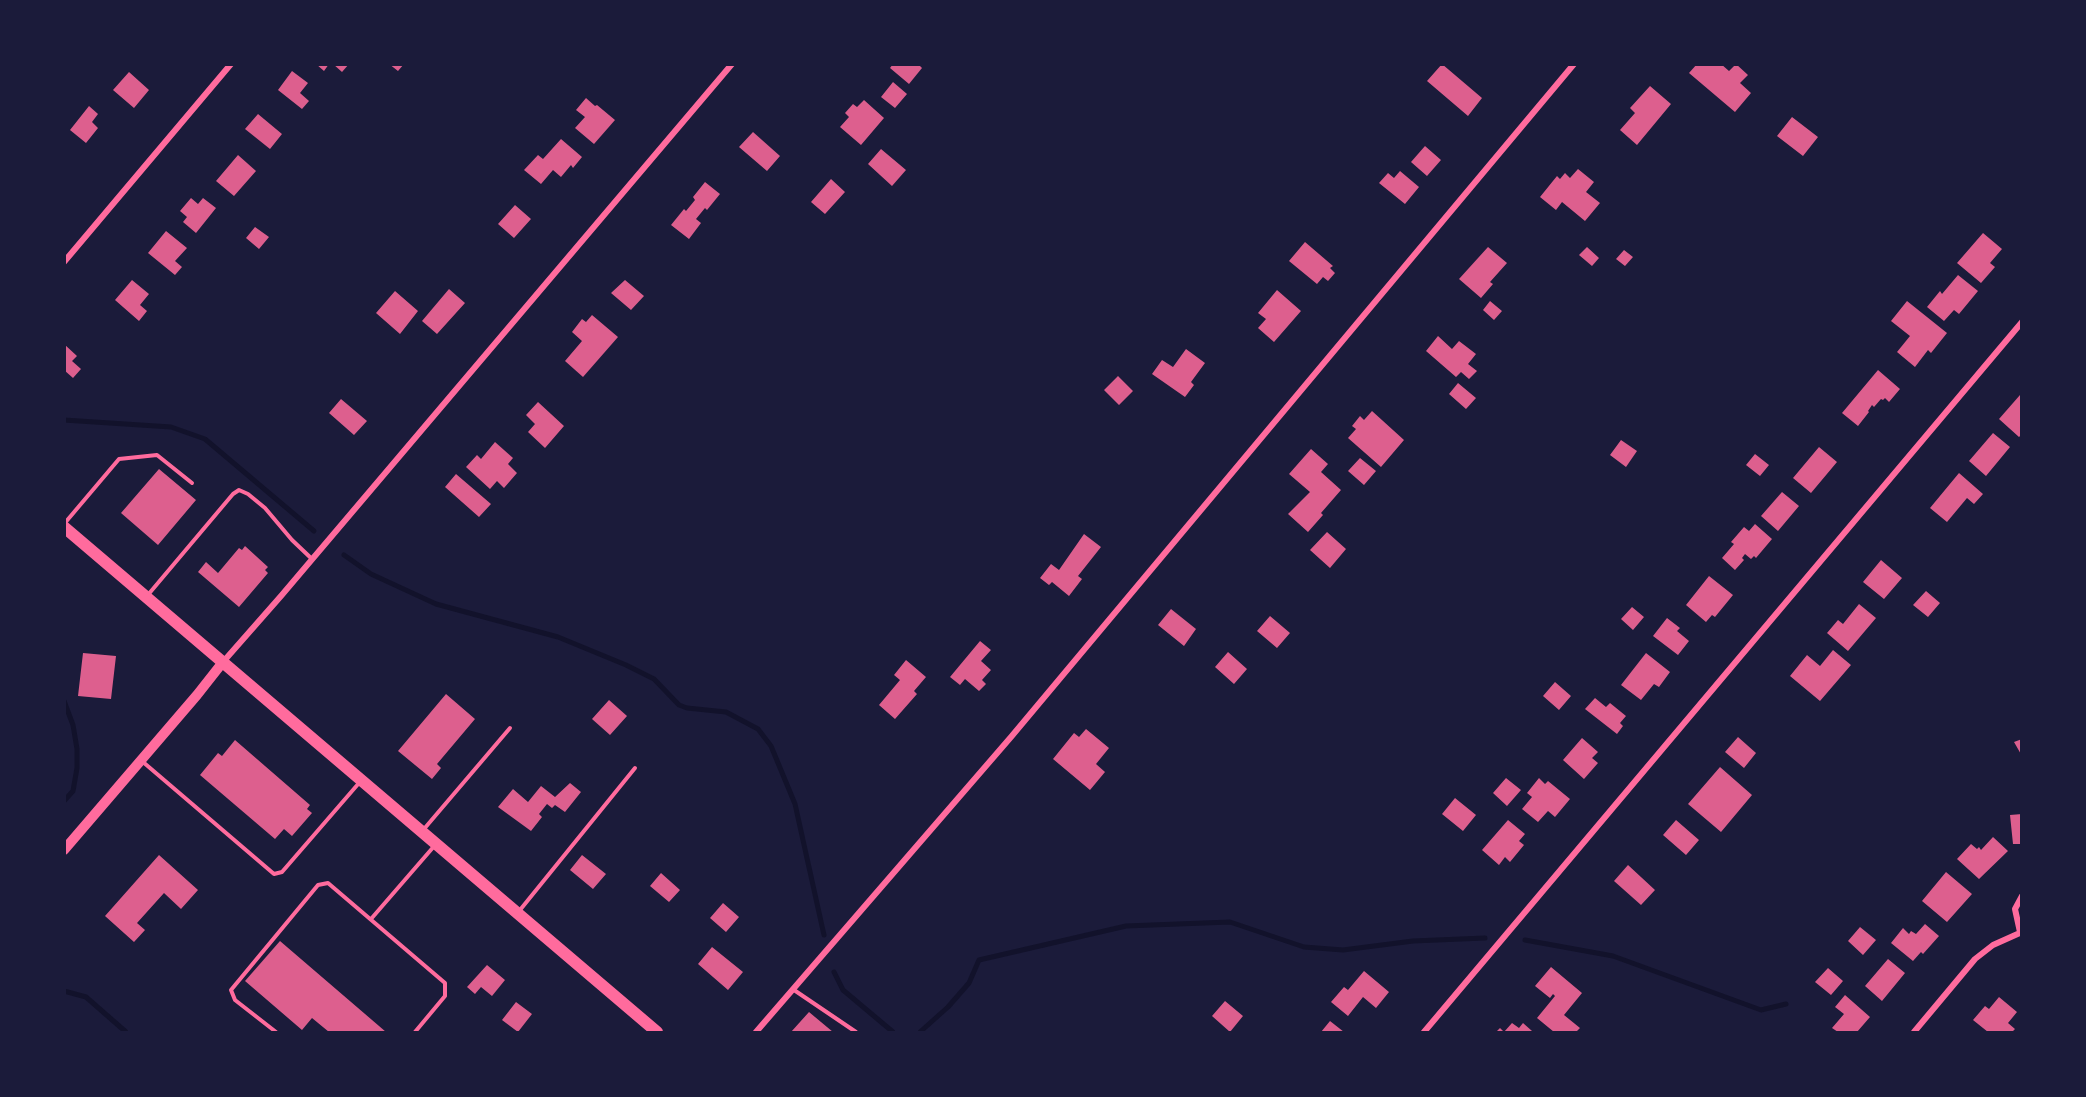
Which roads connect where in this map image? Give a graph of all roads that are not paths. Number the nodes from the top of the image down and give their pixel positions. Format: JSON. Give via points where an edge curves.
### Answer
{"nodes":[{"id":1,"x":231,"y":64,"type":"edge"},
{"id":2,"x":732,"y":64,"type":"edge"},
{"id":3,"x":1574,"y":64,"type":"edge"},
{"id":4,"x":64,"y":262,"type":"edge"},
{"id":5,"x":2022,"y":322,"type":"edge"},
{"id":6,"x":192,"y":483,"type":"dead end"},
{"id":7,"x":64,"y":525,"type":"edge"},
{"id":8,"x":312,"y":559,"type":"junction"},
{"id":9,"x":146,"y":597,"type":"junction"},
{"id":10,"x":223,"y":662,"type":"junction"},
{"id":11,"x":510,"y":728,"type":"dead end"},
{"id":12,"x":141,"y":761,"type":"junction"},
{"id":13,"x":635,"y":768,"type":"dead end"},
{"id":14,"x":362,"y":781,"type":"junction"},
{"id":15,"x":421,"y":831,"type":"junction"},
{"id":16,"x":436,"y":844,"type":"junction"},
{"id":17,"x":64,"y":850,"type":"edge"},
{"id":18,"x":2022,"y":896,"type":"edge"},
{"id":19,"x":517,"y":913,"type":"junction"},
{"id":20,"x":371,"y":919,"type":"junction"},
{"id":21,"x":2021,"y":932,"type":"edge"},
{"id":22,"x":794,"y":990,"type":"junction"},
{"id":23,"x":276,"y":1032,"type":"edge"},
{"id":24,"x":414,"y":1032,"type":"edge"},
{"id":25,"x":657,"y":1032,"type":"edge"},
{"id":26,"x":756,"y":1032,"type":"edge"},
{"id":27,"x":856,"y":1032,"type":"edge"},
{"id":28,"x":1425,"y":1032,"type":"edge"},
{"id":29,"x":1914,"y":1032,"type":"edge"}],
"edges":[{"from":1,"to":4,"type":"street"},
{"from":2,"to":8,"type":"street"},
{"from":3,"to":22,"type":"street"},
{"from":5,"to":28,"type":"street"},
{"from":6,"to":7,"type":"lane","via":[[158,455],[119,459]]},
{"from":7,"to":9,"type":"main road"},
{"from":8,"to":9,"type":"lane","via":[[265,508],[240,490]]},
{"from":8,"to":10,"type":"street"},
{"from":9,"to":10,"type":"main road"},
{"from":10,"to":12,"type":"street"},
{"from":10,"to":14,"type":"main road"},
{"from":11,"to":15,"type":"lane"},
{"from":12,"to":14,"type":"lane","via":[[274,874],[282,872]]},
{"from":12,"to":17,"type":"street"},
{"from":13,"to":19,"type":"lane"},
{"from":14,"to":15,"type":"main road"},
{"from":15,"to":16,"type":"main road"},
{"from":16,"to":19,"type":"main road"},
{"from":16,"to":20,"type":"lane"},
{"from":18,"to":21,"type":"street","via":[[2015,909]]},
{"from":19,"to":25,"type":"main road"},
{"from":20,"to":23,"type":"lane","via":[[328,883],[318,885],[231,990],[236,1000]]},
{"from":20,"to":24,"type":"lane","via":[[445,983],[445,996]]},
{"from":21,"to":29,"type":"street","via":[[1993,945],[1975,960]]},
{"from":22,"to":26,"type":"street"},
{"from":22,"to":27,"type":"lane"}]}
